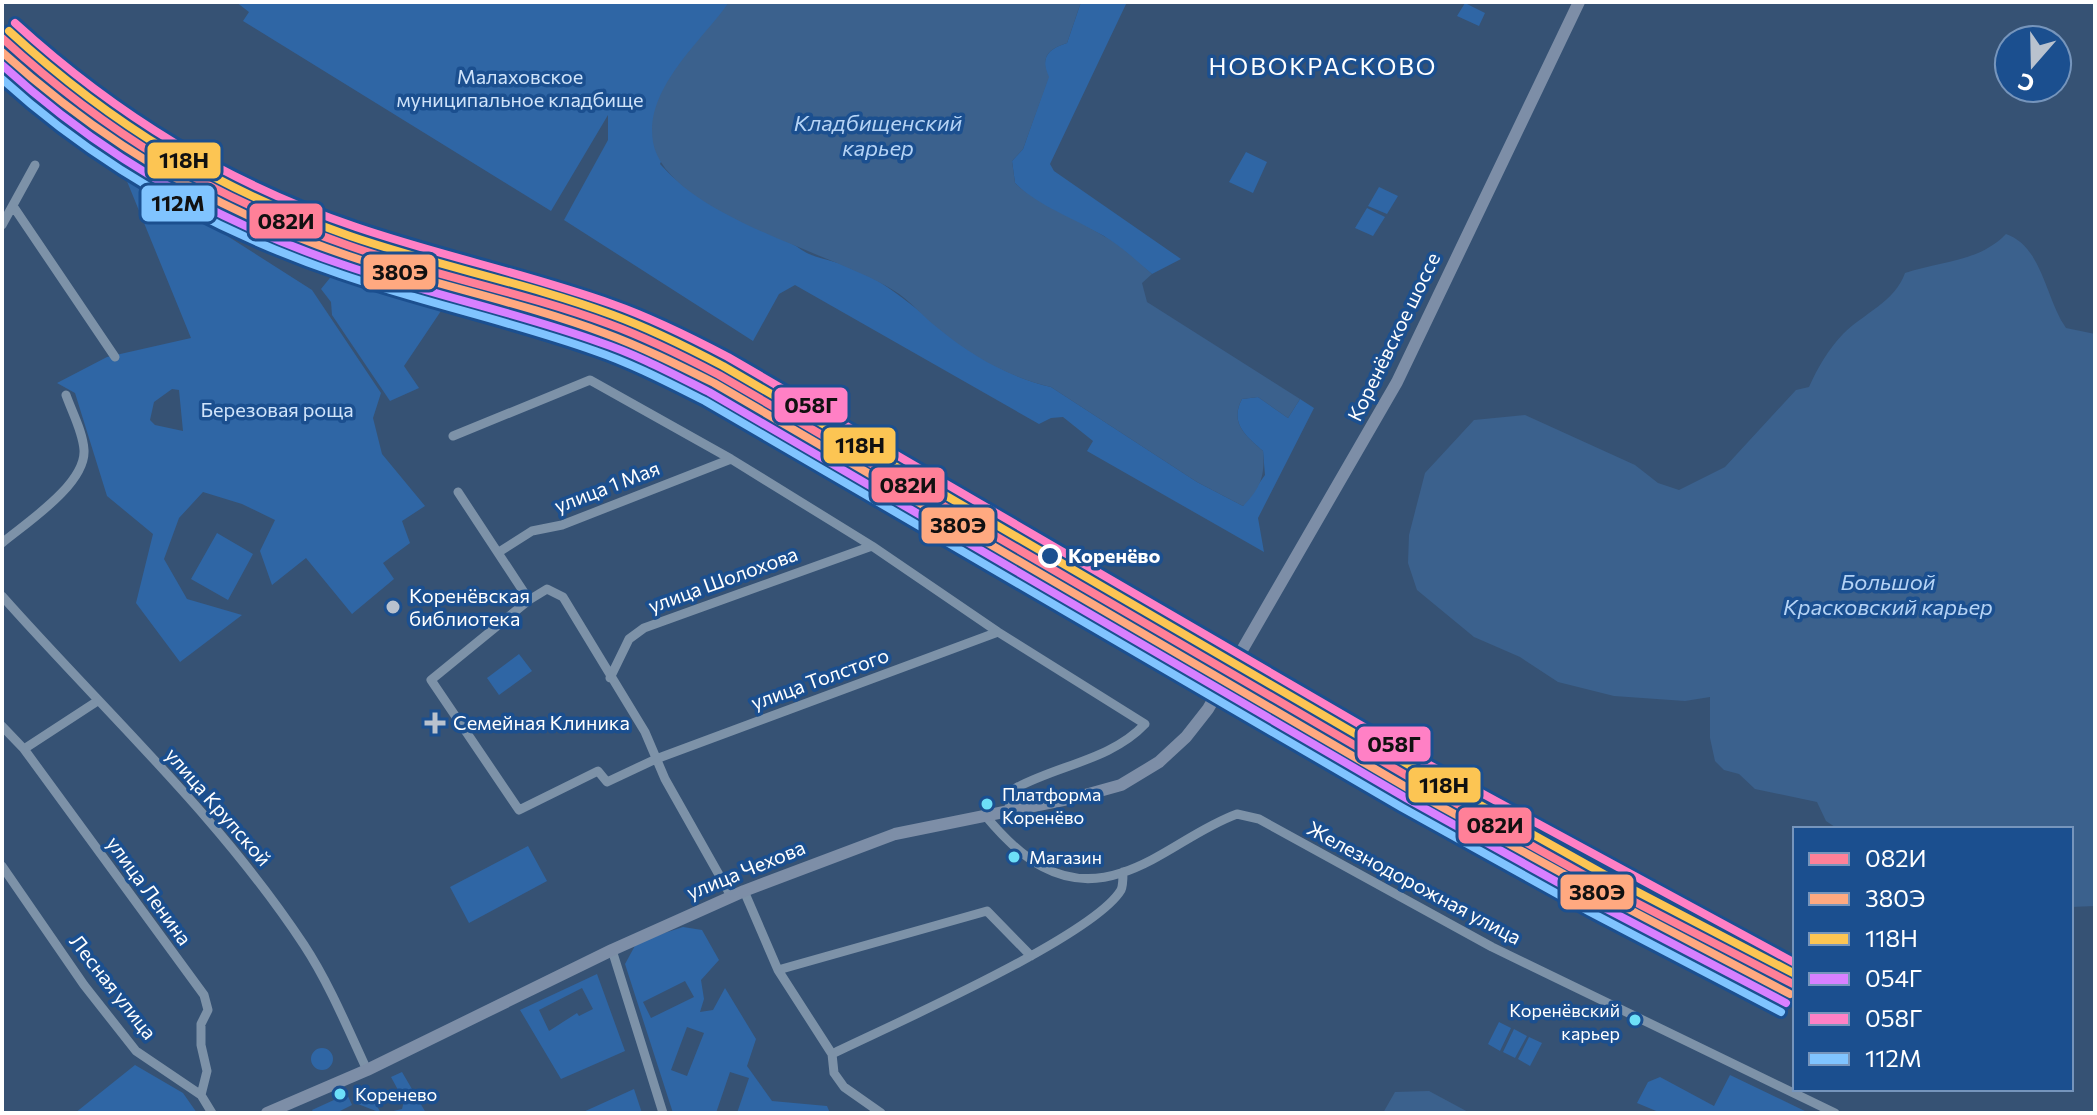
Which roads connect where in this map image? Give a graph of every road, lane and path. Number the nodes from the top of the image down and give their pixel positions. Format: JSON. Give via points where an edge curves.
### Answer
{"nodes":[{"id":1,"x":1579,"y":2,"type":"edge"},
{"id":2,"x":35,"y":165,"type":"dead end"},
{"id":3,"x":13,"y":206,"type":"junction"},
{"id":4,"x":2,"y":225,"type":"edge"},
{"id":5,"x":115,"y":357,"type":"dead end"},
{"id":6,"x":66,"y":395,"type":"dead end"},
{"id":7,"x":453,"y":436,"type":"dead end"},
{"id":8,"x":731,"y":459,"type":"junction"},
{"id":9,"x":458,"y":492,"type":"dead end"},
{"id":10,"x":2,"y":543,"type":"edge"},
{"id":11,"x":872,"y":546,"type":"junction"},
{"id":12,"x":499,"y":552,"type":"junction"},
{"id":13,"x":2,"y":596,"type":"edge"},
{"id":14,"x":529,"y":600,"type":"junction"},
{"id":15,"x":998,"y":632,"type":"junction"},
{"id":16,"x":610,"y":678,"type":"junction"},
{"id":17,"x":1226,"y":679,"type":"joint"},
{"id":18,"x":96,"y":702,"type":"junction"},
{"id":19,"x":2,"y":726,"type":"edge"},
{"id":20,"x":6,"y":741,"type":"edge"},
{"id":21,"x":24,"y":749,"type":"junction"},
{"id":22,"x":656,"y":759,"type":"junction"},
{"id":23,"x":1008,"y":810,"type":"junction"},
{"id":24,"x":984,"y":814,"type":"junction"},
{"id":25,"x":2,"y":866,"type":"edge"},
{"id":26,"x":1123,"y":872,"type":"junction"},
{"id":27,"x":744,"y":891,"type":"junction"},
{"id":28,"x":731,"y":896,"type":"junction"},
{"id":29,"x":612,"y":950,"type":"junction"},
{"id":30,"x":1031,"y":956,"type":"junction"},
{"id":31,"x":778,"y":970,"type":"junction"},
{"id":32,"x":832,"y":1054,"type":"junction"},
{"id":33,"x":367,"y":1070,"type":"junction"},
{"id":34,"x":201,"y":1095,"type":"junction"},
{"id":35,"x":271,"y":1112,"type":"edge"},
{"id":36,"x":212,"y":1113,"type":"edge"},
{"id":37,"x":663,"y":1113,"type":"edge"},
{"id":38,"x":881,"y":1113,"type":"edge"},
{"id":39,"x":1835,"y":1113,"type":"edge"}],
"edges":[{"from":1,"to":17,"type":"main road","name":"Коренёвское шоссе","via":[[1397,382]]},
{"from":2,"to":3,"type":"street"},
{"from":3,"to":4,"type":"street"},
{"from":3,"to":5,"type":"street"},
{"from":6,"to":10,"type":"street","via":[[84,450],[81,471]]},
{"from":7,"to":8,"type":"street","via":[[590,380]]},
{"from":8,"to":11,"type":"street"},
{"from":8,"to":12,"type":"street","name":"улица 1 Мая","via":[[562,525],[532,531]]},
{"from":9,"to":12,"type":"street"},
{"from":11,"to":15,"type":"street"},
{"from":11,"to":16,"type":"street","name":"улица Шолохова","via":[[644,628],[629,639]]},
{"from":12,"to":14,"type":"street"},
{"from":13,"to":18,"type":"street","name":"улица Крупской"},
{"from":14,"to":16,"type":"street","via":[[547,589],[563,597]]},
{"from":14,"to":22,"type":"street","name":"улица Толстого","via":[[431,680],[519,810],[598,771],[607,782]]},
{"from":15,"to":22,"type":"street","name":"улица Толстого"},
{"from":15,"to":23,"type":"street","via":[[1145,724],[1130,740],[1016,788]]},
{"from":16,"to":22,"type":"street"},
{"from":17,"to":23,"type":"main road","name":"улица Чехова","via":[[1186,737],[1159,762],[1121,785]]},
{"from":18,"to":21,"type":"street"},
{"from":18,"to":33,"type":"street","name":"улица Крупской","via":[[178,786],[259,881],[307,951]]},
{"from":19,"to":20,"type":"street","name":"улица Ленина"},
{"from":20,"to":21,"type":"street","name":"улица Ленина"},
{"from":21,"to":34,"type":"street","name":"улица Ленина","via":[[204,995],[208,1010],[201,1024],[201,1045],[207,1071]]},
{"from":22,"to":28,"type":"street"},
{"from":23,"to":24,"type":"main road","name":"улица Чехова"},
{"from":24,"to":26,"type":"street","name":"Железнодорожная улица","via":[[1011,847],[1048,870],[1093,877]]},
{"from":24,"to":27,"type":"main road","name":"улица Чехова","via":[[895,834]]},
{"from":25,"to":34,"type":"street","name":"Лесная улица","via":[[136,1051]]},
{"from":26,"to":30,"type":"street","via":[[1122,889],[1102,909]]},
{"from":26,"to":39,"type":"street","name":"Железнодорожная улица","via":[[1220,820],[1237,814],[1259,819],[1492,947]]},
{"from":27,"to":28,"type":"main road","name":"улица Чехова"},
{"from":27,"to":31,"type":"street"},
{"from":28,"to":29,"type":"main road","name":"улица Чехова"},
{"from":29,"to":33,"type":"main road","name":"улица Чехова"},
{"from":29,"to":37,"type":"street"},
{"from":30,"to":31,"type":"street","via":[[987,911]]},
{"from":30,"to":32,"type":"street"},
{"from":31,"to":32,"type":"street"},
{"from":32,"to":38,"type":"street","via":[[834,1073],[844,1087]]},
{"from":33,"to":35,"type":"main road","name":"улица Чехова"},
{"from":34,"to":36,"type":"street","name":"Лесная улица"}]}
